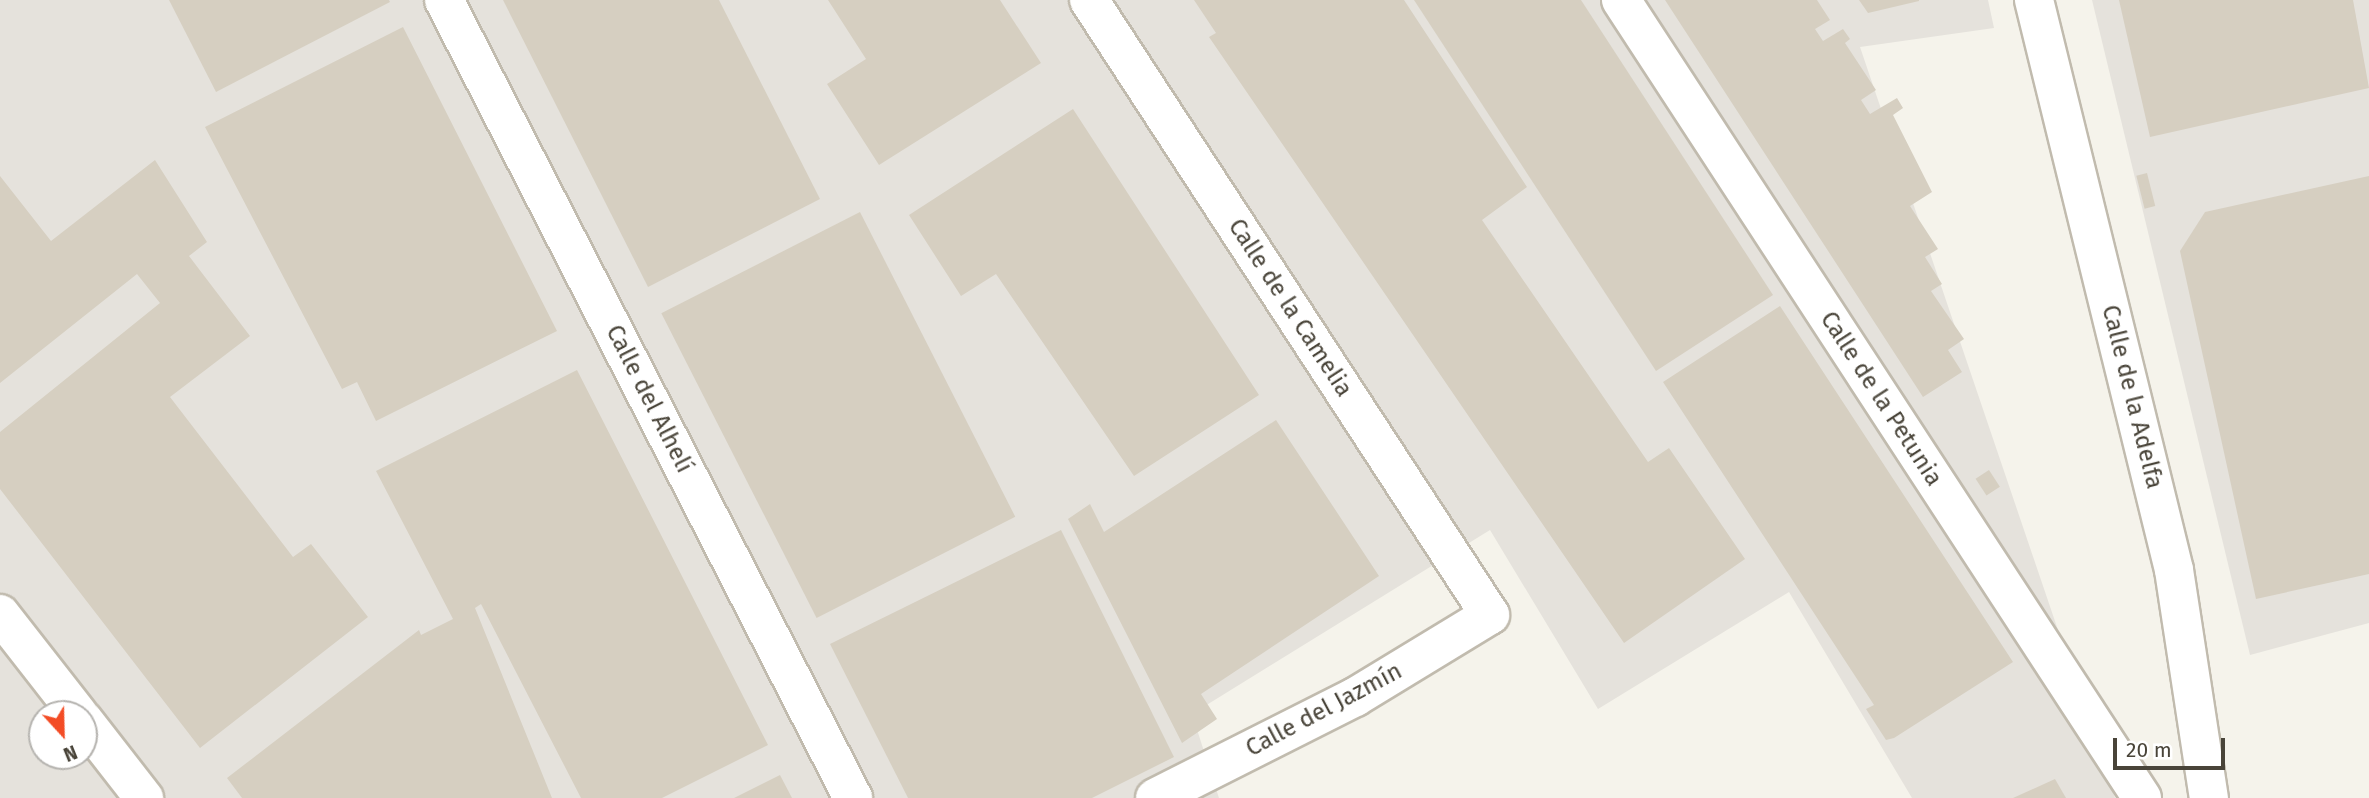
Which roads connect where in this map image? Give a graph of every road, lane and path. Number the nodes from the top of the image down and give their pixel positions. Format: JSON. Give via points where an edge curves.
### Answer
{"nodes":[{"id":1,"x":444,"y":0,"type":"edge"},
{"id":2,"x":1089,"y":0,"type":"edge"},
{"id":3,"x":1621,"y":0,"type":"edge"},
{"id":4,"x":2034,"y":0,"type":"edge"},
{"id":5,"x":0,"y":614,"type":"edge"},
{"id":6,"x":1490,"y":615,"type":"joint"},
{"id":7,"x":67,"y":700,"type":"edge"},
{"id":8,"x":98,"y":740,"type":"edge"},
{"id":9,"x":144,"y":798,"type":"edge"},
{"id":10,"x":853,"y":798,"type":"edge"},
{"id":11,"x":1155,"y":798,"type":"edge"},
{"id":12,"x":2142,"y":798,"type":"edge"},
{"id":13,"x":2209,"y":798,"type":"edge"}],
"edges":[{"from":1,"to":10,"type":"street","name":"Calle del Alhelí"},
{"from":2,"to":6,"type":"street","name":"Calle de la Camelia"},
{"from":3,"to":12,"type":"street","name":"Calle de la Petunia"},
{"from":4,"to":13,"type":"street","name":"Calle de la Adelfa","via":[[2174,570]]},
{"from":5,"to":7,"type":"street"},
{"from":6,"to":11,"type":"street","name":"Calle del Jazmín","via":[[1356,697]]},
{"from":8,"to":9,"type":"street"}]}
